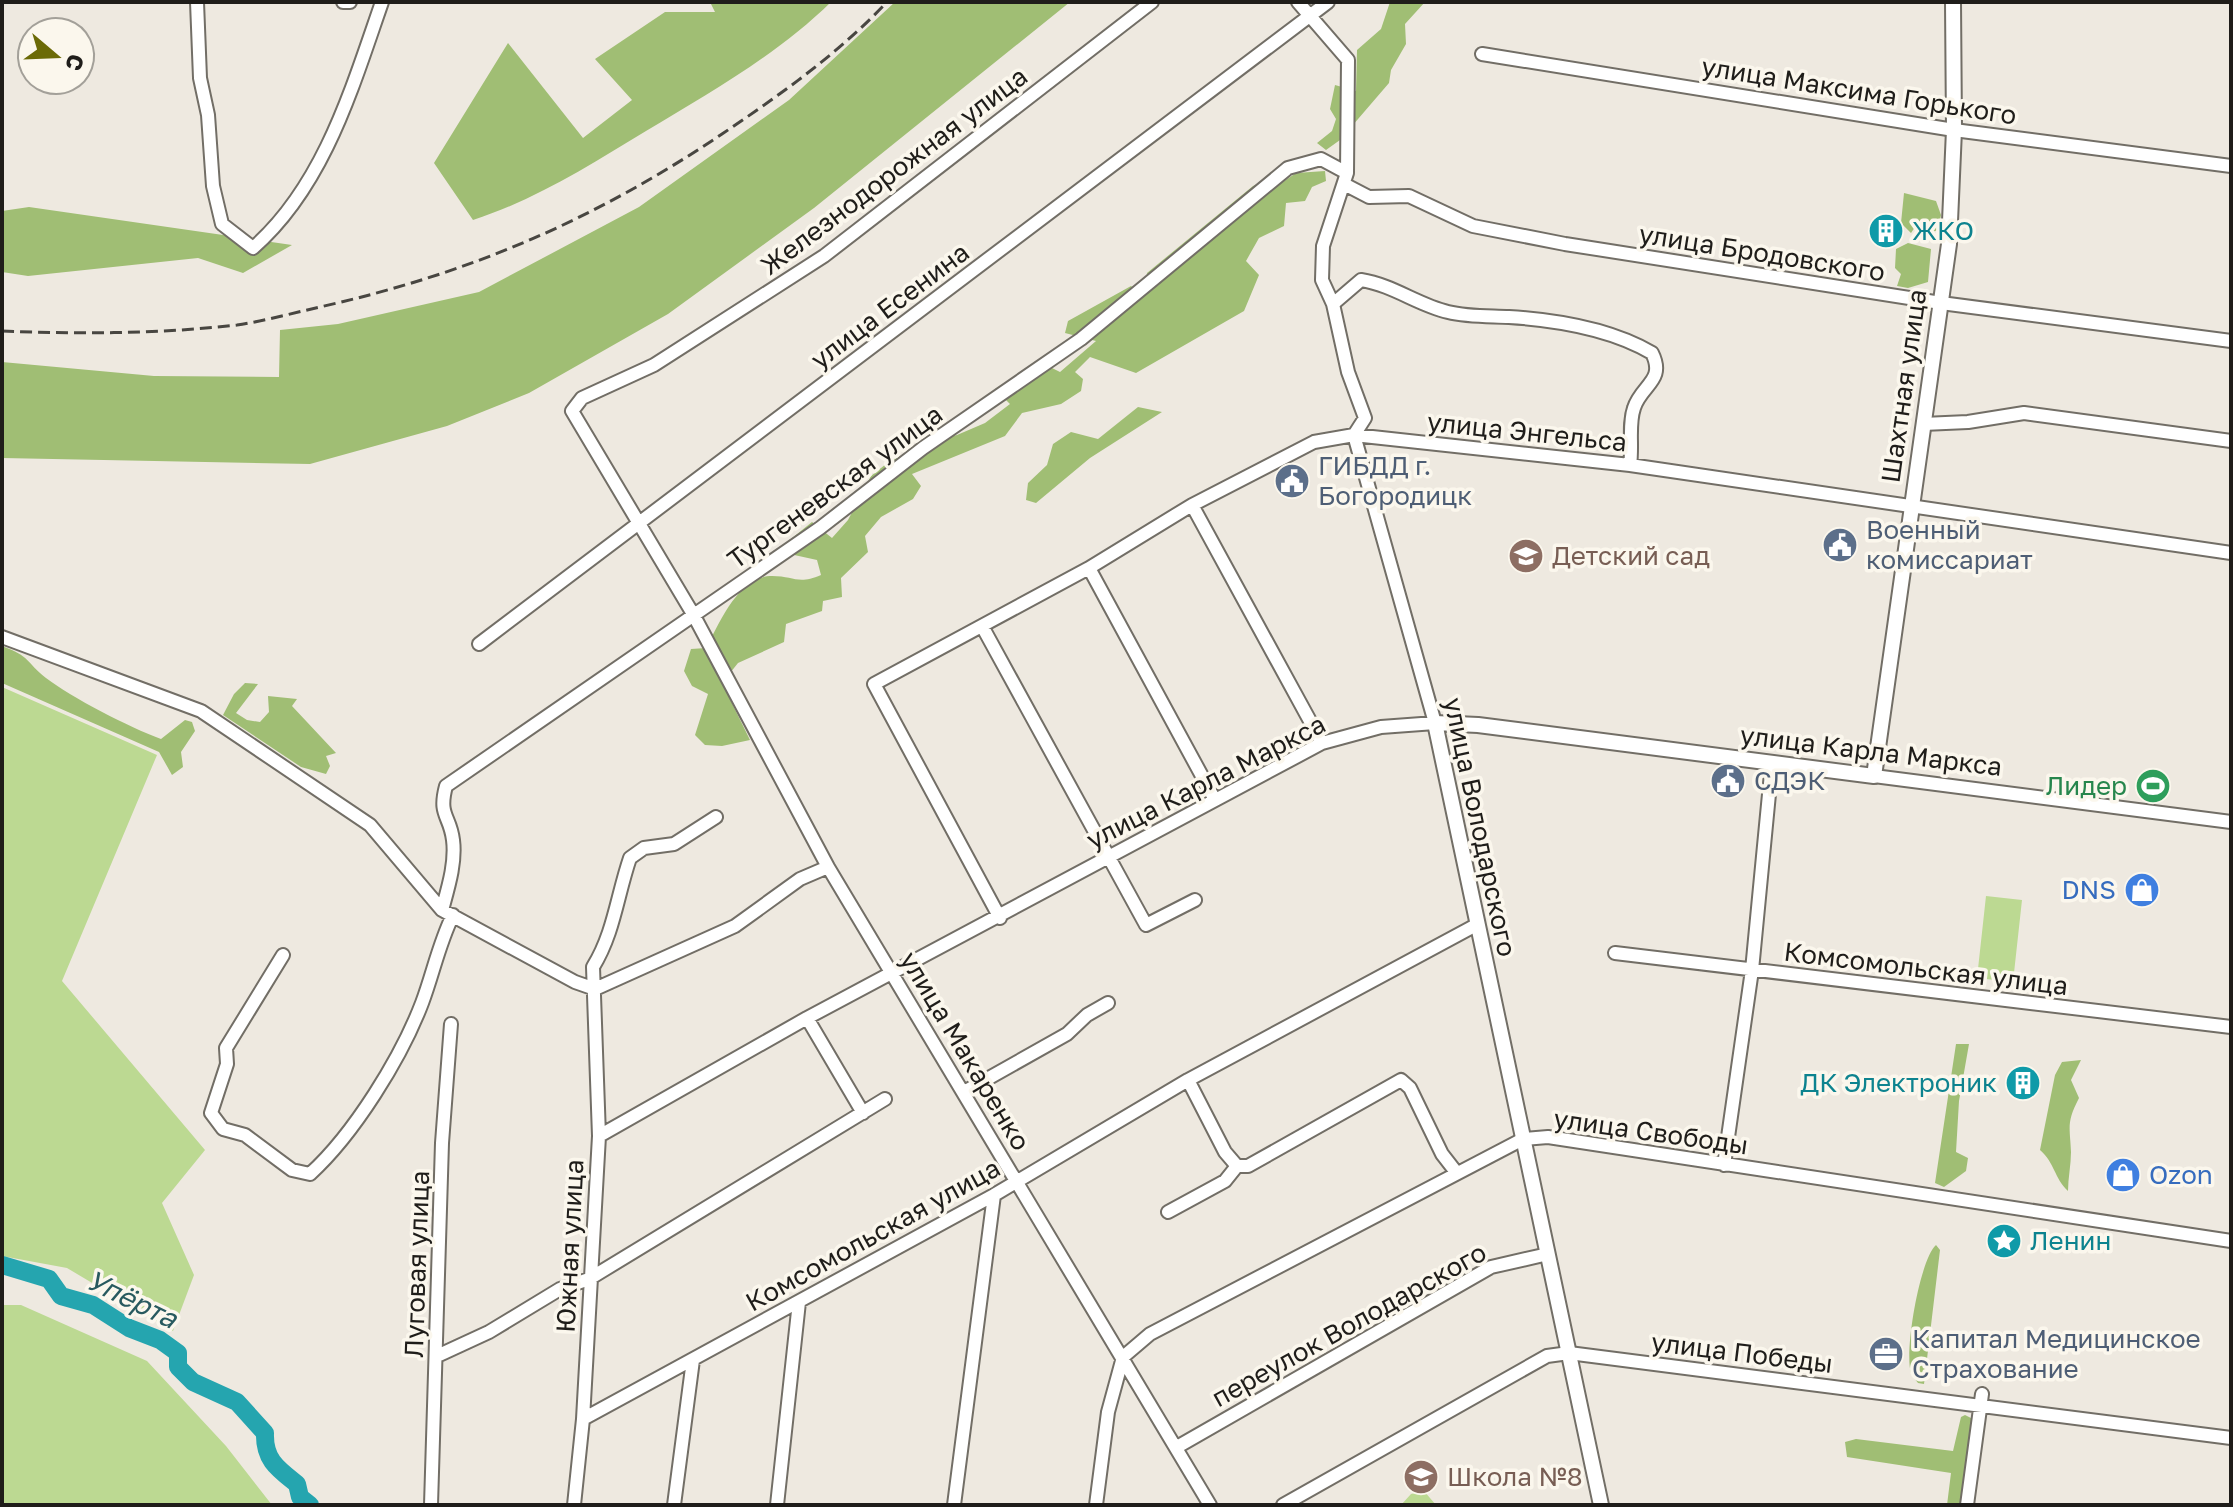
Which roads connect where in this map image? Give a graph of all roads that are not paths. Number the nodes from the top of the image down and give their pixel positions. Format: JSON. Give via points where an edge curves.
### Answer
{"nodes":[{"id":1,"x":197,"y":2,"type":"edge"},
{"id":2,"x":343,"y":2,"type":"edge"},
{"id":3,"x":350,"y":2,"type":"edge"},
{"id":4,"x":382,"y":2,"type":"edge"},
{"id":5,"x":1152,"y":2,"type":"edge"},
{"id":6,"x":1298,"y":2,"type":"edge"},
{"id":7,"x":1328,"y":2,"type":"edge"},
{"id":8,"x":1953,"y":2,"type":"edge"},
{"id":9,"x":1309,"y":17,"type":"junction"},
{"id":10,"x":1482,"y":54,"type":"dead end"},
{"id":11,"x":1954,"y":130,"type":"junction"},
{"id":12,"x":2231,"y":166,"type":"edge"},
{"id":13,"x":1346,"y":178,"type":"junction"},
{"id":14,"x":1941,"y":303,"type":"junction"},
{"id":15,"x":1333,"y":304,"type":"junction"},
{"id":16,"x":2231,"y":341,"type":"edge"},
{"id":17,"x":572,"y":411,"type":"joint"},
{"id":18,"x":1923,"y":424,"type":"junction"},
{"id":19,"x":1354,"y":435,"type":"junction"},
{"id":20,"x":2231,"y":441,"type":"edge"},
{"id":21,"x":1630,"y":465,"type":"junction"},
{"id":22,"x":1192,"y":505,"type":"junction"},
{"id":23,"x":1911,"y":506,"type":"junction"},
{"id":24,"x":638,"y":524,"type":"junction"},
{"id":25,"x":2231,"y":553,"type":"edge"},
{"id":26,"x":1089,"y":568,"type":"junction"},
{"id":27,"x":693,"y":614,"type":"junction"},
{"id":28,"x":982,"y":626,"type":"junction"},
{"id":29,"x":2,"y":637,"type":"edge"},
{"id":30,"x":479,"y":644,"type":"dead end"},
{"id":31,"x":1435,"y":723,"type":"junction"},
{"id":32,"x":1322,"y":743,"type":"junction"},
{"id":33,"x":1772,"y":763,"type":"junction"},
{"id":34,"x":1874,"y":776,"type":"junction"},
{"id":35,"x":1215,"y":800,"type":"junction"},
{"id":36,"x":716,"y":817,"type":"dead end"},
{"id":37,"x":2231,"y":822,"type":"edge"},
{"id":38,"x":1111,"y":857,"type":"junction"},
{"id":39,"x":828,"y":867,"type":"junction"},
{"id":40,"x":1195,"y":900,"type":"dead end"},
{"id":41,"x":448,"y":912,"type":"junction"},
{"id":42,"x":1000,"y":918,"type":"junction"},
{"id":43,"x":1478,"y":924,"type":"junction"},
{"id":44,"x":1615,"y":953,"type":"dead end"},
{"id":45,"x":283,"y":955,"type":"dead end"},
{"id":46,"x":1752,"y":970,"type":"junction"},
{"id":47,"x":894,"y":974,"type":"junction"},
{"id":48,"x":595,"y":989,"type":"junction"},
{"id":49,"x":1108,"y":1003,"type":"dead end"},
{"id":50,"x":807,"y":1018,"type":"junction"},
{"id":51,"x":451,"y":1024,"type":"dead end"},
{"id":52,"x":2231,"y":1027,"type":"edge"},
{"id":53,"x":1188,"y":1080,"type":"junction"},
{"id":54,"x":964,"y":1092,"type":"junction"},
{"id":55,"x":885,"y":1099,"type":"dead end"},
{"id":56,"x":863,"y":1113,"type":"junction"},
{"id":57,"x":599,"y":1136,"type":"junction"},
{"id":58,"x":1523,"y":1139,"type":"junction"},
{"id":59,"x":1724,"y":1165,"type":"junction"},
{"id":60,"x":1237,"y":1166,"type":"junction"},
{"id":61,"x":1456,"y":1172,"type":"junction"},
{"id":62,"x":1017,"y":1179,"type":"junction"},
{"id":63,"x":994,"y":1195,"type":"junction"},
{"id":64,"x":1168,"y":1212,"type":"dead end"},
{"id":65,"x":2231,"y":1241,"type":"edge"},
{"id":66,"x":1548,"y":1254,"type":"junction"},
{"id":67,"x":589,"y":1279,"type":"junction"},
{"id":68,"x":799,"y":1302,"type":"junction"},
{"id":69,"x":1569,"y":1353,"type":"junction"},
{"id":70,"x":437,"y":1356,"type":"junction"},
{"id":71,"x":1123,"y":1357,"type":"junction"},
{"id":72,"x":693,"y":1360,"type":"junction"},
{"id":73,"x":1982,"y":1400,"type":"junction"},
{"id":74,"x":583,"y":1419,"type":"junction"},
{"id":75,"x":2231,"y":1438,"type":"edge"},
{"id":76,"x":1177,"y":1447,"type":"junction"},
{"id":77,"x":431,"y":1505,"type":"edge"},
{"id":78,"x":574,"y":1505,"type":"edge"},
{"id":79,"x":674,"y":1505,"type":"edge"},
{"id":80,"x":777,"y":1505,"type":"edge"},
{"id":81,"x":954,"y":1505,"type":"edge"},
{"id":82,"x":1096,"y":1505,"type":"edge"},
{"id":83,"x":1210,"y":1505,"type":"edge"},
{"id":84,"x":1283,"y":1505,"type":"edge"},
{"id":85,"x":1601,"y":1505,"type":"edge"},
{"id":86,"x":1967,"y":1505,"type":"edge"}],
"edges":[{"from":1,"to":4,"type":"street","via":[[213,186],[222,224],[253,248],[269,234],[321,158],[344,113]]},
{"from":2,"to":3,"type":"street"},
{"from":5,"to":17,"type":"street","name":"Железнодорожная улица","via":[[824,256],[654,365],[582,398]]},
{"from":6,"to":9,"type":"street","name":"улица Володарского"},
{"from":7,"to":9,"type":"street","name":"улица Есенина"},
{"from":8,"to":11,"type":"main road","name":"Шахтная улица"},
{"from":9,"to":13,"type":"street","name":"улица Володарского","via":[[1348,60]]},
{"from":9,"to":24,"type":"street","name":"улица Есенина"},
{"from":10,"to":11,"type":"street","name":"улица Максима Горького"},
{"from":11,"to":12,"type":"street","name":"улица Максима Горького"},
{"from":11,"to":14,"type":"main road","name":"Шахтная улица"},
{"from":13,"to":14,"type":"street","name":"улица Бродовского","via":[[1369,197],[1409,196],[1473,226]]},
{"from":13,"to":15,"type":"street","name":"улица Володарского","via":[[1323,246],[1322,280]]},
{"from":13,"to":27,"type":"street","name":"Тургеневская улица","via":[[1321,159],[1288,168],[1081,339]]},
{"from":14,"to":16,"type":"street","name":"улица Бродовского"},
{"from":14,"to":18,"type":"main road","name":"Шахтная улица"},
{"from":15,"to":19,"type":"street","name":"улица Володарского","via":[[1365,418]]},
{"from":15,"to":21,"type":"street","via":[[1361,280],[1445,312],[1596,331],[1639,345],[1652,353],[1657,371],[1635,404]]},
{"from":17,"to":24,"type":"street","name":"улица Макаренко"},
{"from":18,"to":20,"type":"street","via":[[2024,413]]},
{"from":18,"to":23,"type":"main road","name":"Шахтная улица"},
{"from":19,"to":21,"type":"street","name":"улица Энгельса"},
{"from":19,"to":22,"type":"street","name":"улица Энгельса","via":[[1314,442]]},
{"from":19,"to":31,"type":"street","name":"улица Володарского"},
{"from":21,"to":23,"type":"street","name":"улица Энгельса"},
{"from":22,"to":26,"type":"street","name":"улица Энгельса"},
{"from":22,"to":32,"type":"street"},
{"from":23,"to":25,"type":"street","name":"улица Энгельса"},
{"from":23,"to":34,"type":"main road","name":"Шахтная улица"},
{"from":24,"to":27,"type":"street","name":"улица Макаренко"},
{"from":24,"to":30,"type":"street","name":"улица Есенина"},
{"from":26,"to":28,"type":"street","name":"улица Энгельса"},
{"from":26,"to":35,"type":"street"},
{"from":27,"to":39,"type":"street","name":"улица Макаренко"},
{"from":27,"to":41,"type":"street","name":"Тургеневская улица","via":[[446,786],[441,805],[453,839]]},
{"from":28,"to":38,"type":"street"},
{"from":28,"to":42,"type":"street","name":"улица Энгельса","via":[[874,684]]},
{"from":29,"to":41,"type":"street","via":[[201,711],[370,825]]},
{"from":31,"to":32,"type":"street","name":"улица Карла Маркса","via":[[1381,727]]},
{"from":31,"to":33,"type":"main road","name":"улица Карла Маркса"},
{"from":31,"to":43,"type":"main road","name":"улица Володарского"},
{"from":32,"to":35,"type":"street","name":"улица Карла Маркса"},
{"from":33,"to":34,"type":"main road","name":"улица Карла Маркса"},
{"from":33,"to":46,"type":"street"},
{"from":34,"to":37,"type":"street","name":"улица Карла Маркса"},
{"from":35,"to":38,"type":"street","name":"улица Карла Маркса"},
{"from":36,"to":48,"type":"street","name":"Южная улица","via":[[674,844],[644,848],[630,858],[615,919],[593,967]]},
{"from":38,"to":40,"type":"street","via":[[1146,925]]},
{"from":38,"to":42,"type":"street","name":"улица Карла Маркса"},
{"from":39,"to":47,"type":"street","name":"улица Макаренко"},
{"from":39,"to":48,"type":"street","via":[[800,879],[735,926]]},
{"from":41,"to":45,"type":"street","via":[[411,1030],[375,1090],[310,1174],[292,1170],[245,1135],[223,1129],[211,1113],[227,1064],[226,1048]]},
{"from":41,"to":48,"type":"street"},
{"from":42,"to":47,"type":"street","name":"улица Карла Маркса"},
{"from":43,"to":53,"type":"street","name":"Комсомольская улица"},
{"from":43,"to":58,"type":"main road","name":"улица Володарского"},
{"from":44,"to":46,"type":"street","name":"Комсомольская улица"},
{"from":46,"to":52,"type":"street","name":"Комсомольская улица"},
{"from":46,"to":59,"type":"street"},
{"from":47,"to":50,"type":"street","name":"улица Карла Маркса"},
{"from":47,"to":54,"type":"street","name":"улица Макаренко"},
{"from":48,"to":57,"type":"street","name":"Южная улица"},
{"from":49,"to":54,"type":"street","via":[[1067,1034]]},
{"from":50,"to":56,"type":"street"},
{"from":50,"to":57,"type":"street","name":"улица Карла Маркса"},
{"from":51,"to":70,"type":"street","name":"Луговая улица"},
{"from":53,"to":60,"type":"street"},
{"from":53,"to":62,"type":"street","name":"Комсомольская улица"},
{"from":54,"to":62,"type":"street","name":"улица Макаренко"},
{"from":55,"to":56,"type":"street"},
{"from":56,"to":67,"type":"street"},
{"from":57,"to":67,"type":"street","name":"Южная улица"},
{"from":58,"to":59,"type":"street","name":"улица Свободы","via":[[1548,1137]]},
{"from":58,"to":61,"type":"street","name":"улица Свободы"},
{"from":58,"to":66,"type":"main road","name":"улица Володарского"},
{"from":59,"to":65,"type":"street","name":"улица Свободы"},
{"from":60,"to":61,"type":"street","via":[[1248,1166],[1401,1080]]},
{"from":60,"to":64,"type":"street","via":[[1225,1181]]},
{"from":61,"to":71,"type":"street","name":"улица Свободы","via":[[1150,1334]]},
{"from":62,"to":63,"type":"street","name":"Комсомольская улица"},
{"from":62,"to":71,"type":"street","name":"улица Макаренко"},
{"from":63,"to":68,"type":"street","name":"Комсомольская улица"},
{"from":63,"to":81,"type":"street"},
{"from":66,"to":69,"type":"main road","name":"улица Володарского"},
{"from":66,"to":76,"type":"street","name":"переулок Володарского","via":[[1491,1267]]},
{"from":67,"to":70,"type":"street","via":[[560,1289]]},
{"from":67,"to":74,"type":"street","name":"Южная улица"},
{"from":68,"to":72,"type":"street","name":"Комсомольская улица"},
{"from":68,"to":80,"type":"street"},
{"from":69,"to":73,"type":"street","name":"улица Победы"},
{"from":69,"to":84,"type":"street","name":"улица Победы","via":[[1547,1356]]},
{"from":69,"to":85,"type":"main road","name":"улица Володарского"},
{"from":70,"to":77,"type":"street","name":"Луговая улица"},
{"from":71,"to":76,"type":"street","name":"улица Макаренко"},
{"from":71,"to":82,"type":"street","via":[[1108,1412]]},
{"from":72,"to":74,"type":"street","name":"Комсомольская улица"},
{"from":72,"to":79,"type":"street"},
{"from":73,"to":75,"type":"street","name":"улица Победы"},
{"from":73,"to":86,"type":"street"},
{"from":74,"to":78,"type":"street","name":"Южная улица"},
{"from":76,"to":83,"type":"street","name":"улица Макаренко"}]}
